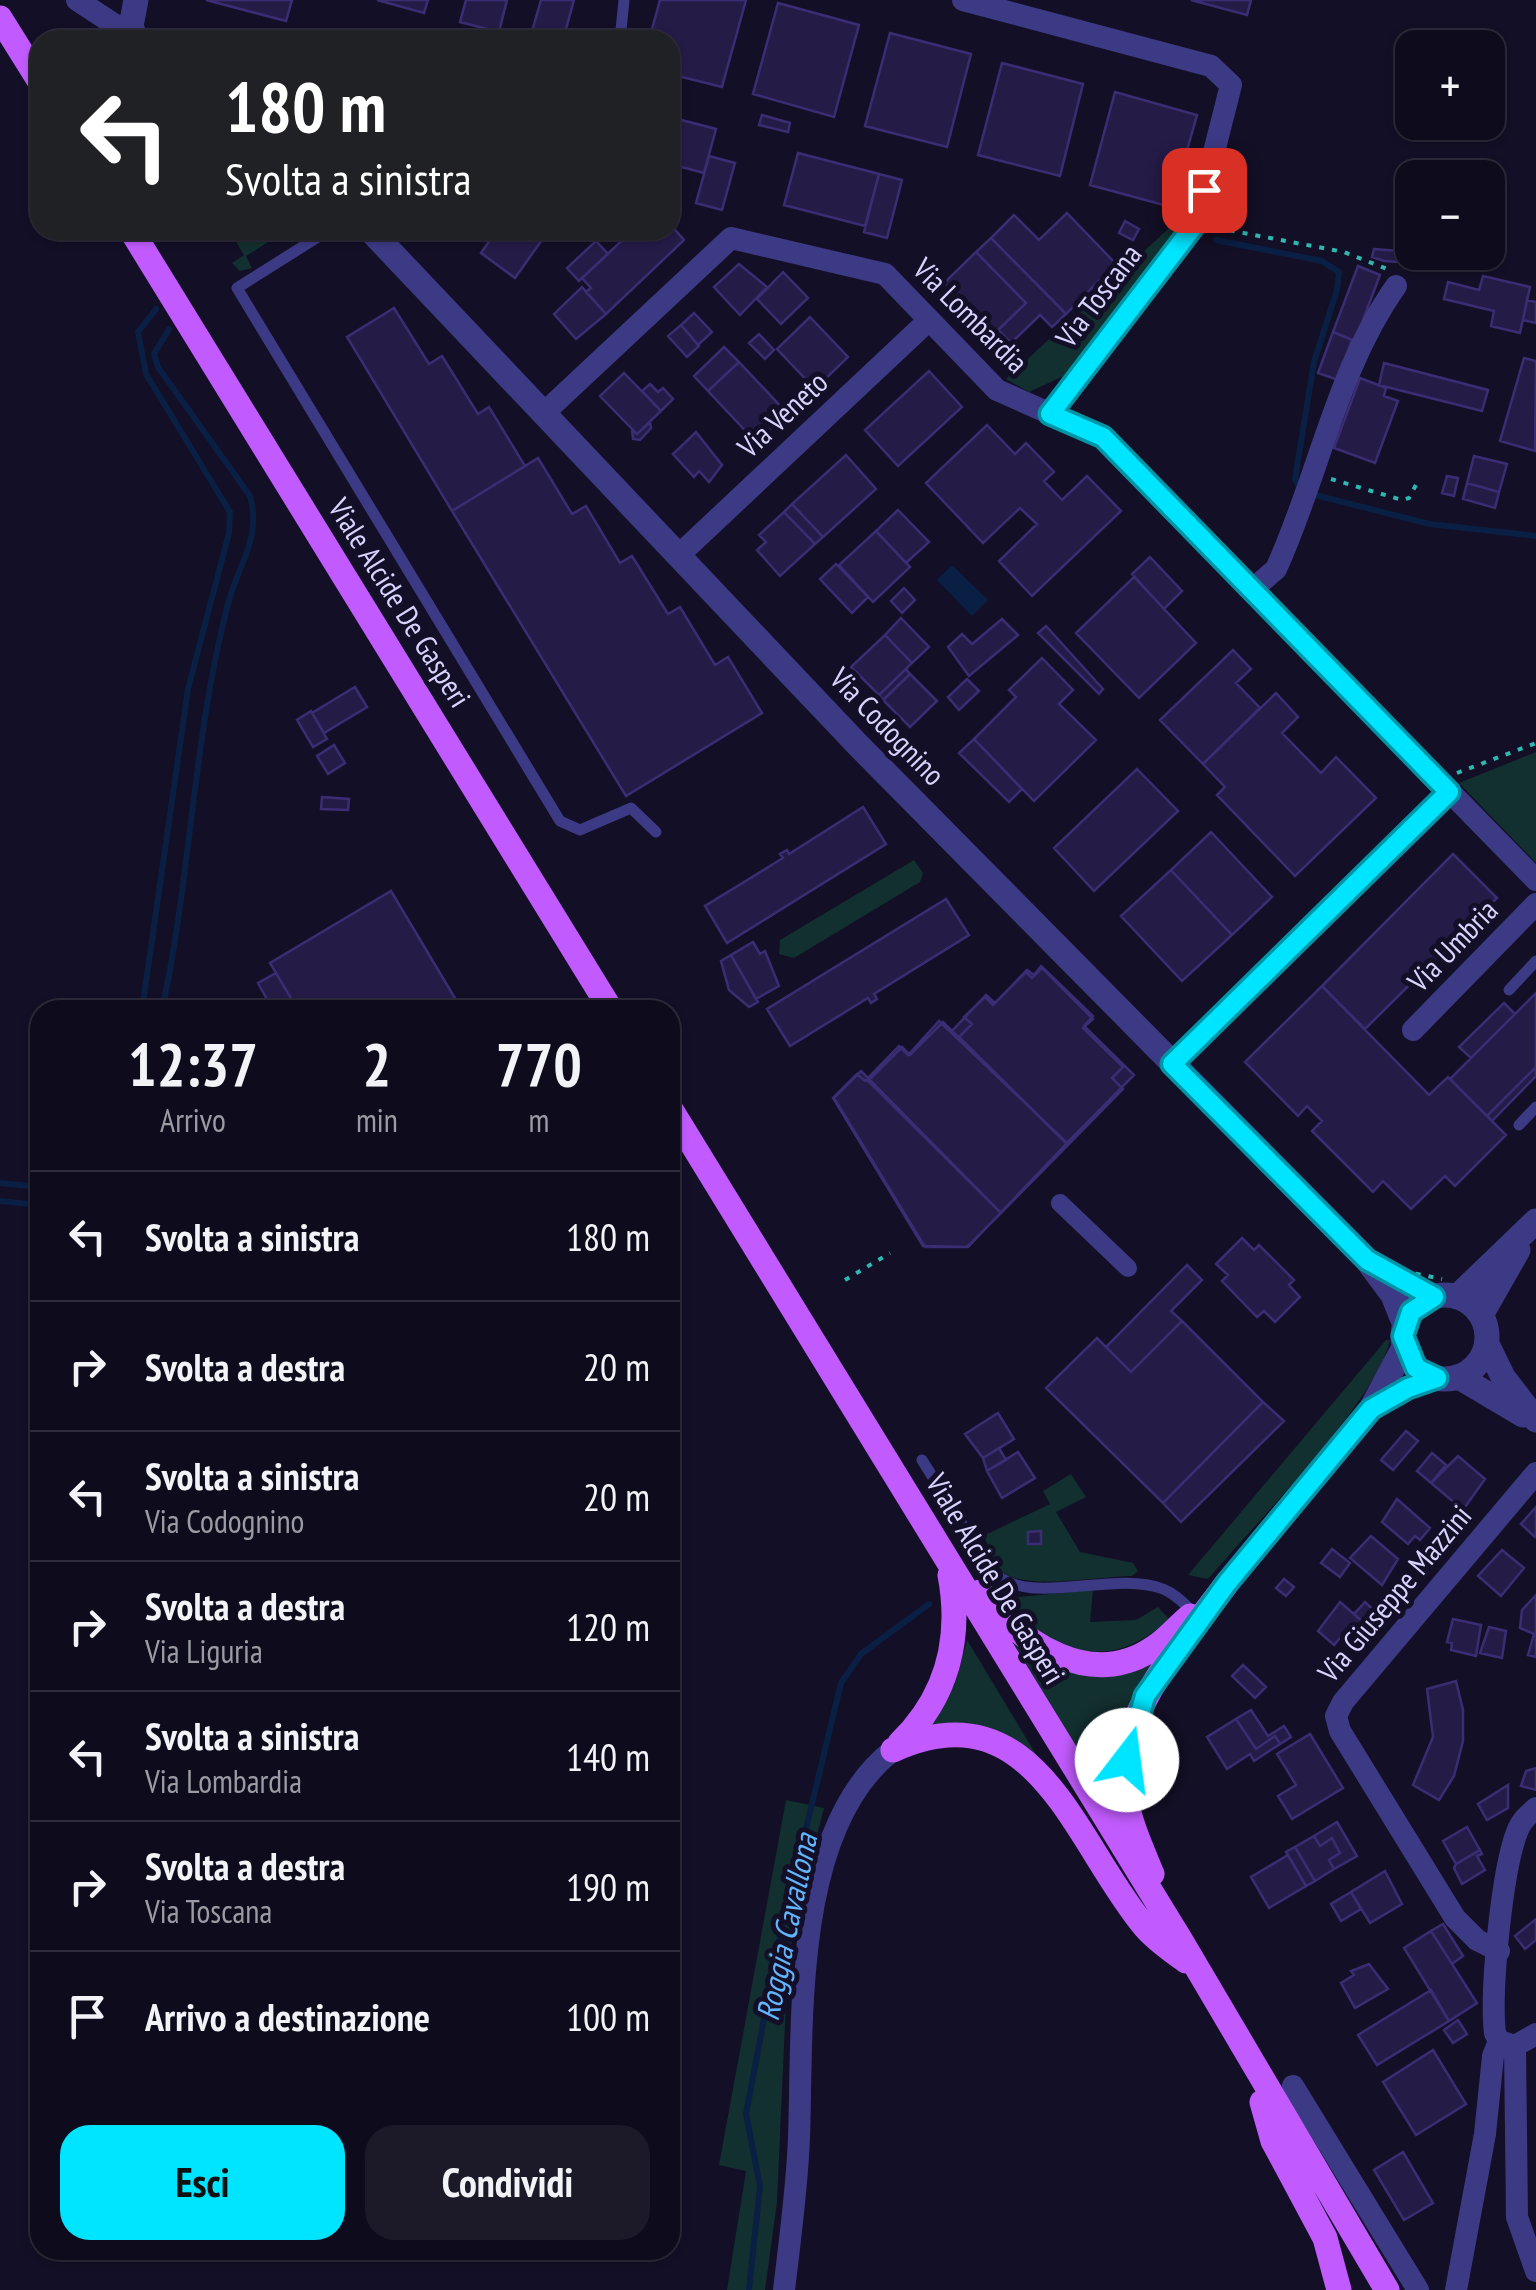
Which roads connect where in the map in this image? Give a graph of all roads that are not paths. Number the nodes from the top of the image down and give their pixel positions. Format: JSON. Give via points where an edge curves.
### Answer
{"nodes":[{"id":1,"x":77,"y":0,"type":"edge"},
{"id":2,"x":136,"y":0,"type":"edge"},
{"id":3,"x":624,"y":0,"type":"edge"},
{"id":4,"x":963,"y":0,"type":"edge"},
{"id":5,"x":0,"y":18,"type":"edge"},
{"id":6,"x":122,"y":30,"type":"edge"},
{"id":7,"x":134,"y":30,"type":"edge"},
{"id":8,"x":621,"y":30,"type":"edge"},
{"id":9,"x":30,"y":66,"type":"edge"},
{"id":10,"x":137,"y":240,"type":"edge"},
{"id":11,"x":313,"y":240,"type":"edge"},
{"id":12,"x":380,"y":240,"type":"edge"},
{"id":13,"x":1396,"y":286,"type":"road end"},
{"id":14,"x":929,"y":320,"type":"junction"},
{"id":15,"x":545,"y":412,"type":"junction"},
{"id":16,"x":1050,"y":414,"type":"junction"},
{"id":17,"x":679,"y":555,"type":"junction"},
{"id":18,"x":1254,"y":588,"type":"junction"},
{"id":19,"x":1445,"y":788,"type":"junction"},
{"id":20,"x":656,"y":832,"type":"dead end"},
{"id":21,"x":1536,"y":880,"type":"edge"},
{"id":22,"x":1536,"y":904,"type":"edge"},
{"id":23,"x":1536,"y":961,"type":"edge"},
{"id":24,"x":1509,"y":990,"type":"dead end"},
{"id":25,"x":605,"y":1000,"type":"edge"},
{"id":26,"x":1413,"y":1030,"type":"dead end"},
{"id":27,"x":1172,"y":1064,"type":"junction"},
{"id":28,"x":1536,"y":1108,"type":"edge"},
{"id":29,"x":680,"y":1124,"type":"edge"},
{"id":30,"x":1519,"y":1125,"type":"dead end"},
{"id":31,"x":1060,"y":1203,"type":"dead end"},
{"id":32,"x":1534,"y":1224,"type":"edge"},
{"id":33,"x":1367,"y":1260,"type":"junction"},
{"id":34,"x":1128,"y":1268,"type":"dead end"},
{"id":35,"x":1445,"y":1297,"type":"junction"},
{"id":36,"x":1481,"y":1315,"type":"junction"},
{"id":37,"x":1405,"y":1336,"type":"junction"},
{"id":38,"x":1486,"y":1344,"type":"junction"},
{"id":39,"x":1448,"y":1378,"type":"junction"},
{"id":40,"x":1371,"y":1409,"type":"junction"},
{"id":41,"x":1536,"y":1422,"type":"edge"},
{"id":42,"x":922,"y":1460,"type":"dead end"},
{"id":43,"x":1536,"y":1473,"type":"edge"},
{"id":44,"x":930,"y":1530,"type":"junction"},
{"id":45,"x":947,"y":1560,"type":"junction"},
{"id":46,"x":1227,"y":1583,"type":"joint"},
{"id":47,"x":1197,"y":1616,"type":"junction"},
{"id":48,"x":894,"y":1750,"type":"junction"},
{"id":49,"x":1536,"y":1808,"type":"edge"},
{"id":50,"x":1180,"y":1939,"type":"junction"},
{"id":51,"x":1499,"y":1951,"type":"junction"},
{"id":52,"x":1195,"y":1967,"type":"junction"},
{"id":53,"x":1536,"y":2034,"type":"edge"},
{"id":54,"x":1507,"y":2043,"type":"junction"},
{"id":55,"x":1252,"y":2069,"type":"junction"},
{"id":56,"x":1293,"y":2086,"type":"dead end"},
{"id":57,"x":1536,"y":2271,"type":"edge"},
{"id":58,"x":784,"y":2290,"type":"edge"},
{"id":59,"x":1339,"y":2290,"type":"edge"},
{"id":60,"x":1387,"y":2290,"type":"edge"},
{"id":61,"x":1418,"y":2290,"type":"edge"},
{"id":62,"x":1456,"y":2290,"type":"edge"}],
"edges":[{"from":1,"to":6,"type":"street"},
{"from":2,"to":7,"type":"street"},
{"from":3,"to":8,"type":"lane"},
{"from":4,"to":16,"type":"street","name":"Via Toscana","via":[[1212,66],[1225,75],[1230,93],[1196,223]]},
{"from":5,"to":9,"type":"main road"},
{"from":10,"to":25,"type":"main road","name":"Viale Alcide De Gasperi"},
{"from":11,"to":20,"type":"lane","via":[[237,288],[560,821],[580,830],[631,808]]},
{"from":12,"to":15,"type":"street","name":"Via Codognino"},
{"from":13,"to":18,"type":"street","via":[[1350,368],[1276,569]]},
{"from":14,"to":15,"type":"street","name":"Via Lombardia","via":[[884,274],[731,238]]},
{"from":14,"to":16,"type":"street","name":"Via Lombardia","via":[[997,390]]},
{"from":14,"to":17,"type":"street","name":"Via Veneto"},
{"from":15,"to":17,"type":"street","name":"Via Codognino"},
{"from":16,"to":18,"type":"street","name":"Via Lombardia","via":[[1103,437]]},
{"from":17,"to":27,"type":"street","name":"Via Codognino"},
{"from":18,"to":19,"type":"street","name":"Via Lombardia"},
{"from":19,"to":21,"type":"street"},
{"from":19,"to":27,"type":"street"},
{"from":22,"to":26,"type":"street","name":"Via Umbria"},
{"from":23,"to":24,"type":"lane"},
{"from":27,"to":33,"type":"street","name":"Via Codognino"},
{"from":28,"to":30,"type":"lane"},
{"from":29,"to":44,"type":"main road","name":"Viale Alcide De Gasperi"},
{"from":31,"to":34,"type":"street"},
{"from":32,"to":35,"type":"street","via":[[1478,1278]]},
{"from":32,"to":36,"type":"street"},
{"from":33,"to":35,"type":"street","name":"Via Codognino"},
{"from":33,"to":37,"type":"street","name":"Via Codognino","via":[[1393,1295]]},
{"from":35,"to":36,"type":"street"},
{"from":35,"to":37,"type":"street","via":[[1421,1302]]},
{"from":36,"to":38,"type":"street"},
{"from":37,"to":39,"type":"street","via":[[1416,1368]]},
{"from":37,"to":40,"type":"street"},
{"from":38,"to":39,"type":"street","via":[[1477,1364]]},
{"from":38,"to":41,"type":"street"},
{"from":39,"to":40,"type":"street","via":[[1408,1388]]},
{"from":39,"to":41,"type":"street"},
{"from":40,"to":46,"type":"street"},
{"from":42,"to":47,"type":"lane","via":[[1004,1582],[1023,1589],[1149,1586],[1174,1595]]},
{"from":43,"to":51,"type":"street","name":"Via Giuseppe Mazzini","via":[[1336,1716],[1455,1918]]},
{"from":44,"to":45,"type":"main road","name":"Viale Alcide De Gasperi"},
{"from":44,"to":47,"type":"main road","via":[[1004,1620],[1072,1662],[1131,1660]]},
{"from":45,"to":48,"type":"main road","via":[[956,1628],[952,1656],[930,1708]]},
{"from":45,"to":50,"type":"main road","name":"Viale Alcide De Gasperi"},
{"from":46,"to":47,"type":"main road"},
{"from":47,"to":50,"type":"main road","via":[[1145,1696],[1124,1790],[1130,1821]]},
{"from":48,"to":52,"type":"main road","via":[[948,1734],[999,1744],[1024,1760],[1065,1805],[1144,1926]]},
{"from":48,"to":58,"type":"street","via":[[862,1778],[838,1818],[806,1947],[795,2198]]},
{"from":49,"to":51,"type":"street","via":[[1514,1843]]},
{"from":50,"to":52,"type":"main road","name":"Viale Alcide De Gasperi"},
{"from":51,"to":54,"type":"street","via":[[1494,2027]]},
{"from":52,"to":55,"type":"main road","name":"Viale Alcide De Gasperi"},
{"from":53,"to":54,"type":"street"},
{"from":54,"to":57,"type":"street","via":[[1517,2217]]},
{"from":54,"to":62,"type":"street","via":[[1493,2056],[1486,2134]]},
{"from":55,"to":59,"type":"main road","via":[[1273,2141],[1325,2238]]},
{"from":55,"to":60,"type":"main road","name":"Viale Alcide De Gasperi"},
{"from":56,"to":61,"type":"street"}]}
